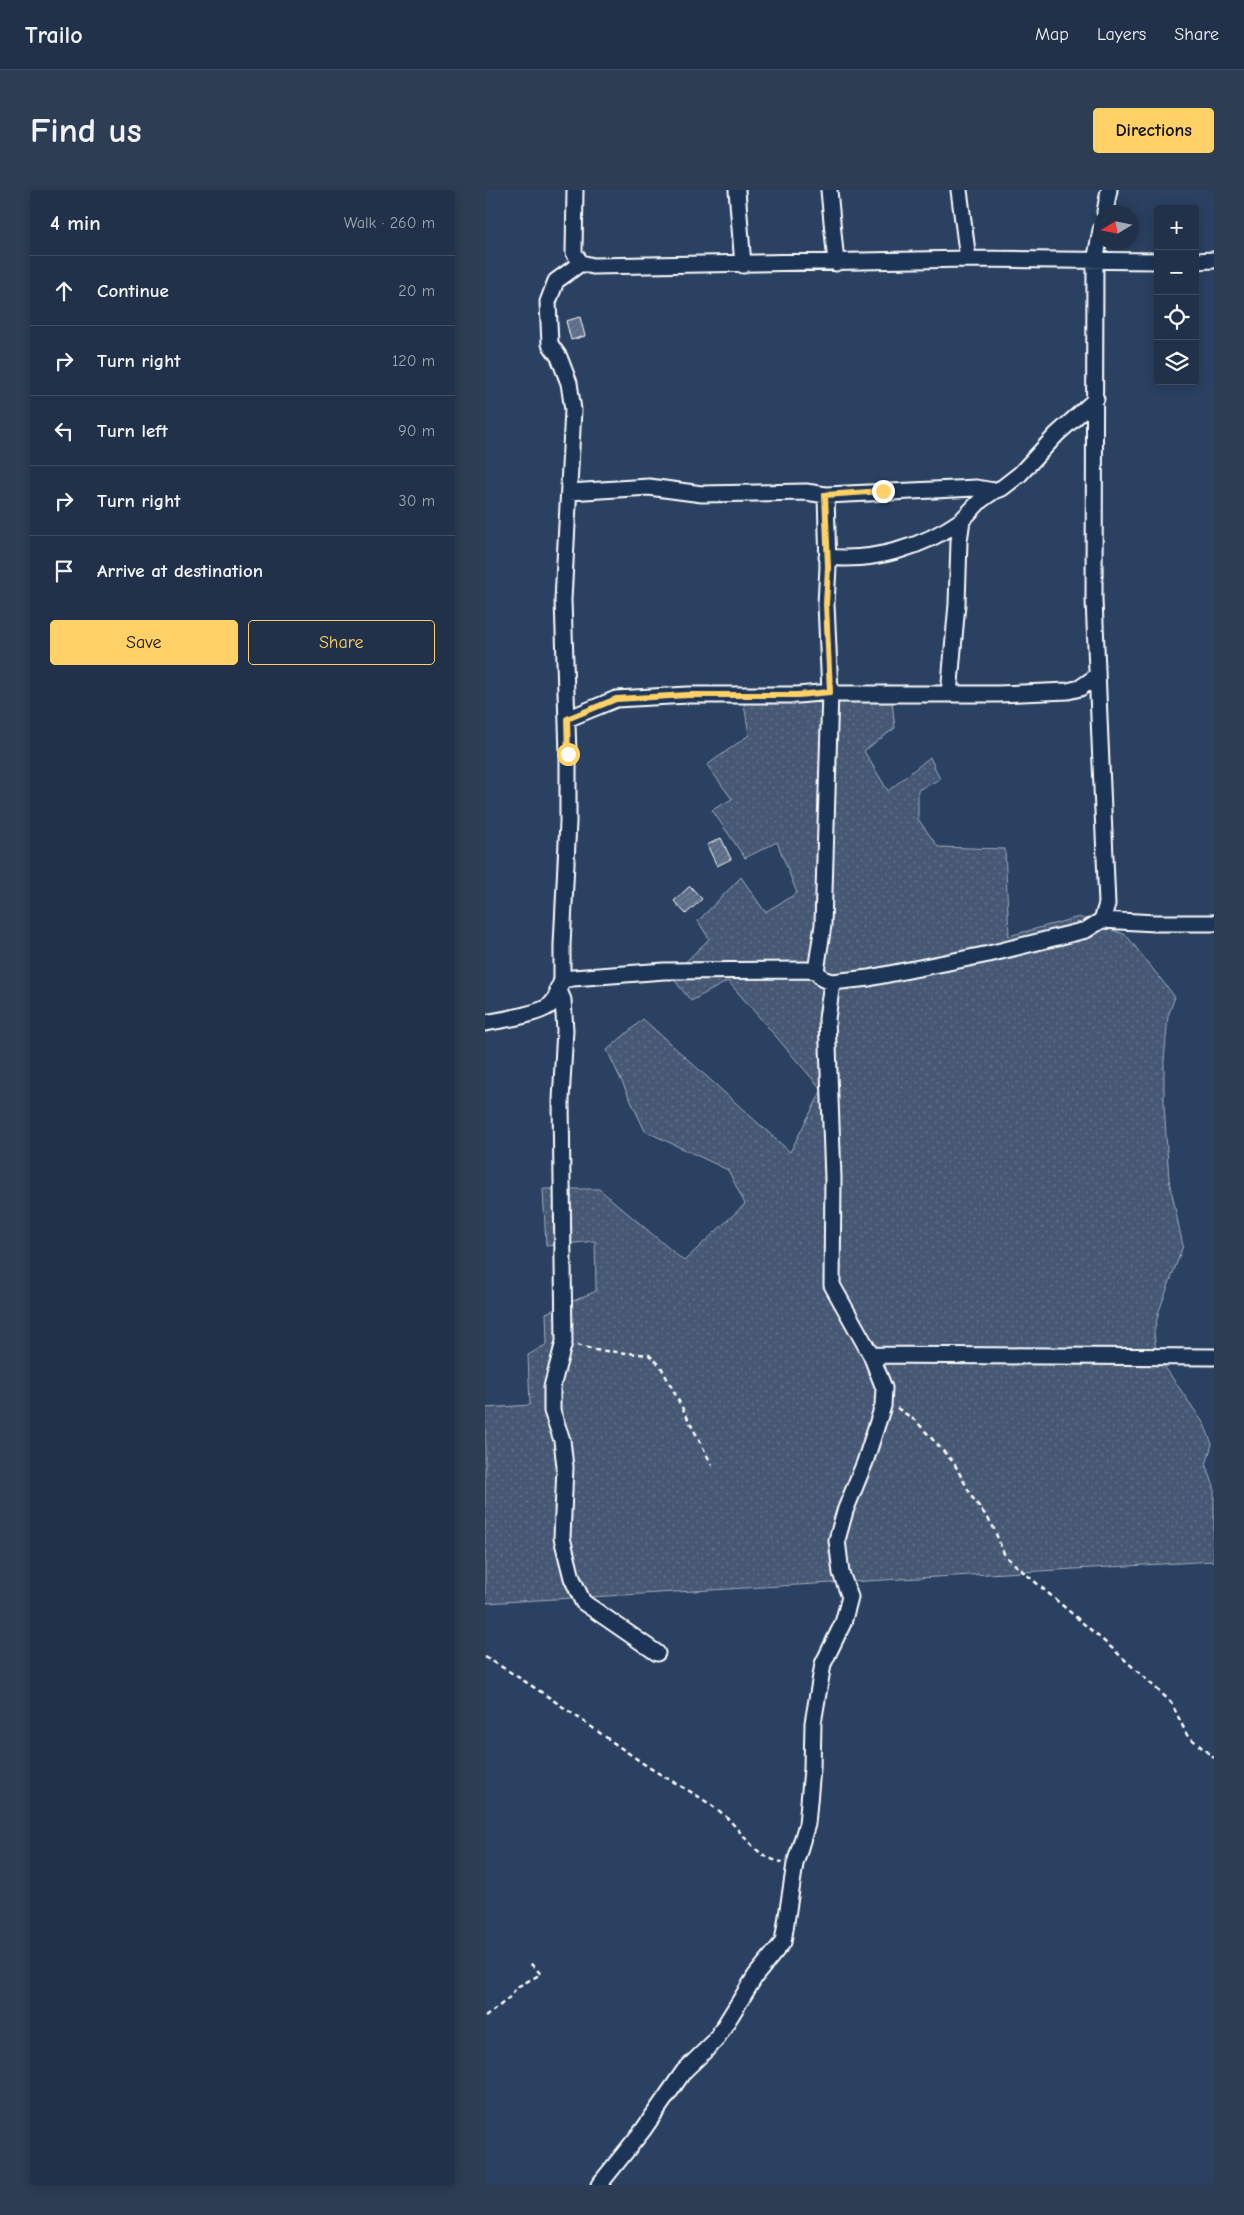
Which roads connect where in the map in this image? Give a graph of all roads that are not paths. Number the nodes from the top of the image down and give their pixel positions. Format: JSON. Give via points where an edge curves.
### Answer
{"nodes":[{"id":1,"x":575,"y":190,"type":"edge"},
{"id":2,"x":737,"y":190,"type":"edge"},
{"id":3,"x":829,"y":190,"type":"edge"},
{"id":4,"x":959,"y":190,"type":"edge"},
{"id":5,"x":1109,"y":190,"type":"edge"},
{"id":6,"x":1106,"y":205,"type":"edge"},
{"id":7,"x":1097,"y":250,"type":"edge"},
{"id":8,"x":968,"y":259,"type":"junction"},
{"id":9,"x":1199,"y":260,"type":"edge"},
{"id":10,"x":1214,"y":260,"type":"edge"},
{"id":11,"x":1154,"y":261,"type":"edge"},
{"id":12,"x":1095,"y":262,"type":"junction"},
{"id":13,"x":581,"y":263,"type":"junction"},
{"id":14,"x":836,"y":263,"type":"junction"},
{"id":15,"x":743,"y":264,"type":"junction"},
{"id":16,"x":1096,"y":399,"type":"junction"},
{"id":17,"x":994,"y":491,"type":"junction"},
{"id":18,"x":569,"y":492,"type":"junction"},
{"id":19,"x":825,"y":495,"type":"junction"},
{"id":20,"x":962,"y":520,"type":"junction"},
{"id":21,"x":827,"y":557,"type":"junction"},
{"id":22,"x":1097,"y":676,"type":"junction"},
{"id":23,"x":830,"y":692,"type":"junction"},
{"id":24,"x":949,"y":694,"type":"junction"},
{"id":25,"x":567,"y":719,"type":"junction"},
{"id":26,"x":1102,"y":920,"type":"junction"},
{"id":27,"x":1214,"y":923,"type":"edge"},
{"id":28,"x":816,"y":971,"type":"junction"},
{"id":29,"x":832,"y":982,"type":"junction"},
{"id":30,"x":560,"y":984,"type":"junction"},
{"id":31,"x":485,"y":1023,"type":"edge"},
{"id":32,"x":871,"y":1355,"type":"junction"},
{"id":33,"x":1214,"y":1357,"type":"edge"},
{"id":34,"x":657,"y":1653,"type":"dead end"},
{"id":35,"x":599,"y":2185,"type":"edge"}],
"edges":[{"from":1,"to":13,"type":"street","via":[[574,253]]},
{"from":2,"to":15,"type":"street"},
{"from":3,"to":14,"type":"street"},
{"from":4,"to":8,"type":"street"},
{"from":5,"to":6,"type":"street"},
{"from":7,"to":12,"type":"street"},
{"from":8,"to":12,"type":"street"},
{"from":8,"to":14,"type":"street"},
{"from":9,"to":10,"type":"street"},
{"from":11,"to":12,"type":"street"},
{"from":12,"to":16,"type":"street"},
{"from":13,"to":15,"type":"street","via":[[593,266]]},
{"from":13,"to":18,"type":"street","via":[[556,281],[548,302],[550,344],[569,383],[573,410]]},
{"from":14,"to":15,"type":"street"},
{"from":16,"to":17,"type":"street","via":[[1020,474]]},
{"from":16,"to":22,"type":"street","via":[[1093,592]]},
{"from":17,"to":19,"type":"street","via":[[976,488]]},
{"from":17,"to":20,"type":"street"},
{"from":18,"to":19,"type":"street","via":[[649,487],[702,494],[789,492]]},
{"from":18,"to":25,"type":"street","via":[[563,600]]},
{"from":19,"to":21,"type":"street"},
{"from":20,"to":21,"type":"street","via":[[944,533],[910,547],[849,559]]},
{"from":20,"to":24,"type":"street"},
{"from":21,"to":23,"type":"street"},
{"from":22,"to":24,"type":"street","via":[[1080,688],[1068,691]]},
{"from":22,"to":26,"type":"street","via":[[1107,904]]},
{"from":23,"to":24,"type":"street"},
{"from":23,"to":25,"type":"street","via":[[616,699]]},
{"from":23,"to":28,"type":"street","via":[[823,925]]},
{"from":25,"to":30,"type":"street","via":[[568,822]]},
{"from":26,"to":27,"type":"street"},
{"from":26,"to":29,"type":"street","via":[[1086,930],[989,954],[869,978]]},
{"from":28,"to":29,"type":"street","via":[[823,979]]},
{"from":28,"to":30,"type":"street","via":[[664,971]]},
{"from":29,"to":32,"type":"street","via":[[827,1019],[833,1141],[832,1285]]},
{"from":30,"to":31,"type":"street","via":[[550,1006]]},
{"from":30,"to":34,"type":"street","via":[[565,1030],[561,1118],[564,1342],[552,1387],[552,1411],[562,1440],[565,1467],[562,1538],[572,1578],[583,1602]]},
{"from":32,"to":33,"type":"street"},
{"from":32,"to":35,"type":"street","via":[[884,1388],[883,1406],[837,1540],[841,1573],[850,1597],[843,1622],[823,1664],[813,1723],[813,1769],[807,1824],[795,1864],[783,1942],[756,1975],[715,2041],[684,2070],[643,2130]]}]}
